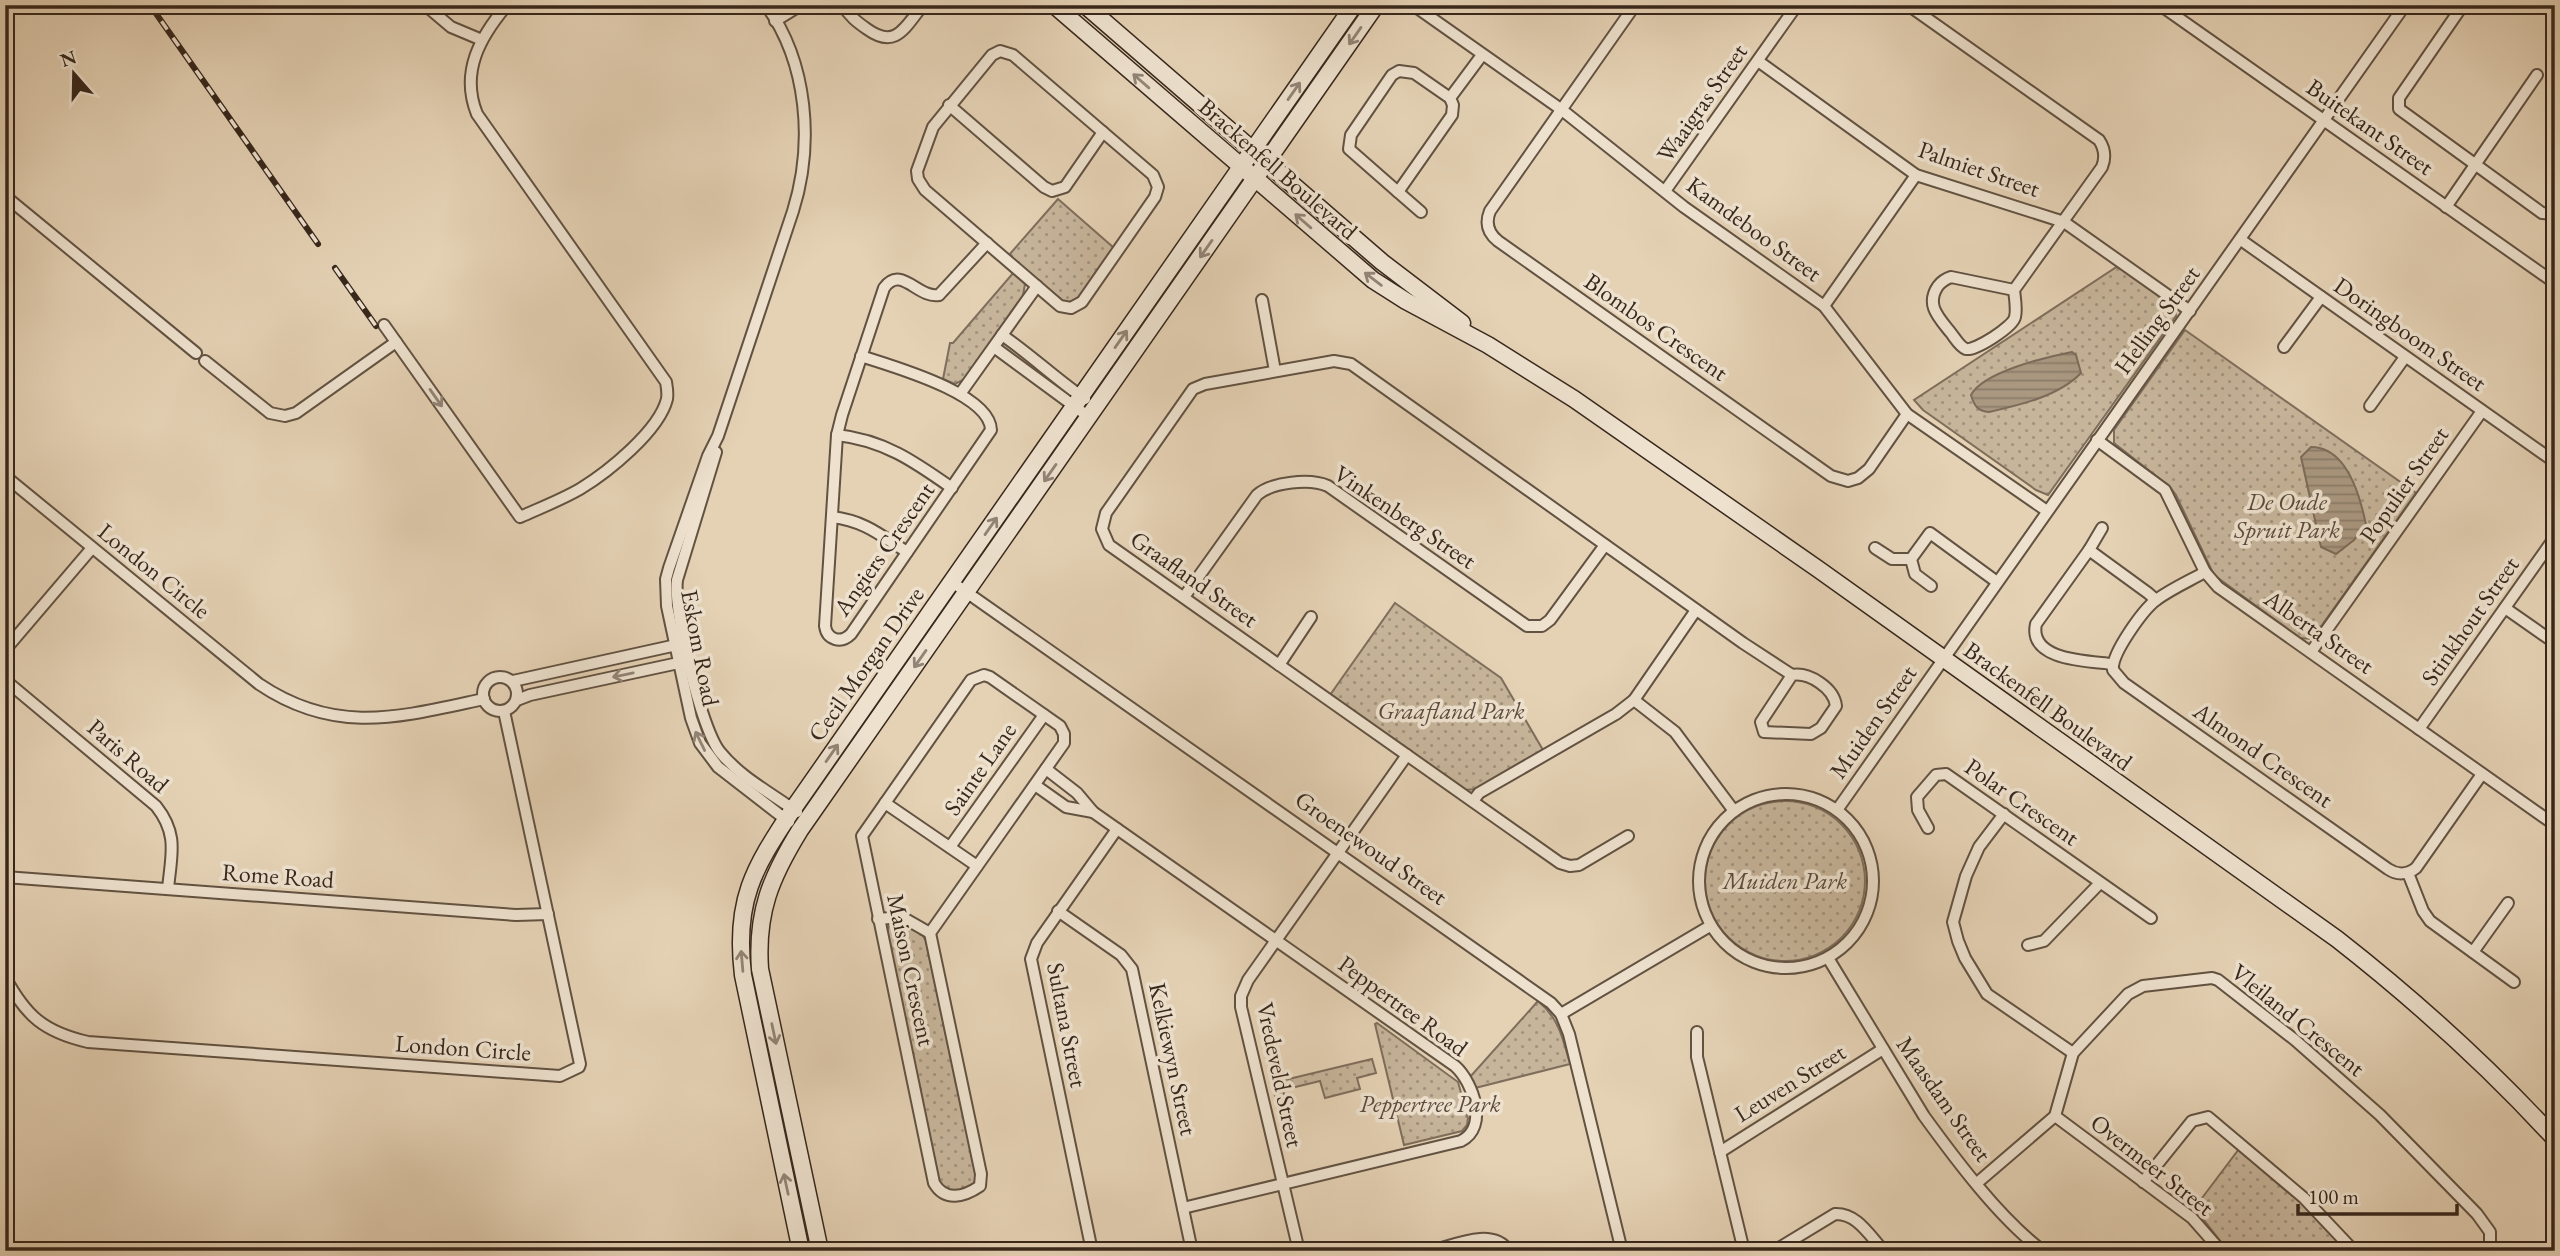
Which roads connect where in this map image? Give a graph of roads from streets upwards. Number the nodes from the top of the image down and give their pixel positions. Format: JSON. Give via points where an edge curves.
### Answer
{"nodes":[{"id":1,"x":425,"y":5,"type":"edge"},
{"id":2,"x":507,"y":5,"type":"edge"},
{"id":3,"x":801,"y":5,"type":"edge"},
{"id":4,"x":843,"y":5,"type":"edge"},
{"id":5,"x":923,"y":5,"type":"edge"},
{"id":6,"x":1054,"y":5,"type":"edge"},
{"id":7,"x":1085,"y":5,"type":"edge"},
{"id":8,"x":1354,"y":5,"type":"edge"},
{"id":9,"x":1377,"y":5,"type":"edge"},
{"id":10,"x":1413,"y":5,"type":"edge"},
{"id":11,"x":1635,"y":5,"type":"edge"},
{"id":12,"x":1797,"y":5,"type":"edge"},
{"id":13,"x":1908,"y":5,"type":"edge"},
{"id":14,"x":2160,"y":5,"type":"edge"},
{"id":15,"x":2463,"y":5,"type":"edge"},
{"id":16,"x":2404,"y":6,"type":"edge"},
{"id":17,"x":773,"y":11,"type":"edge"},
{"id":18,"x":482,"y":40,"type":"junction"},
{"id":19,"x":1482,"y":55,"type":"junction"},
{"id":20,"x":1758,"y":61,"type":"junction"},
{"id":21,"x":2537,"y":75,"type":"dead end"},
{"id":22,"x":1450,"y":98,"type":"junction"},
{"id":23,"x":949,"y":105,"type":"junction"},
{"id":24,"x":1562,"y":110,"type":"junction"},
{"id":25,"x":2323,"y":120,"type":"junction"},
{"id":26,"x":1103,"y":132,"type":"junction"},
{"id":27,"x":1259,"y":156,"type":"junction"},
{"id":28,"x":2476,"y":164,"type":"junction"},
{"id":29,"x":1242,"y":168,"type":"junction"},
{"id":30,"x":1916,"y":175,"type":"junction"},
{"id":31,"x":1254,"y":179,"type":"junction"},
{"id":32,"x":1665,"y":191,"type":"junction"},
{"id":33,"x":1398,"y":192,"type":"junction"},
{"id":34,"x":5,"y":196,"type":"edge"},
{"id":35,"x":2446,"y":206,"type":"junction"},
{"id":36,"x":1421,"y":212,"type":"dead end"},
{"id":37,"x":2555,"y":214,"type":"edge"},
{"id":38,"x":2064,"y":222,"type":"junction"},
{"id":39,"x":2241,"y":240,"type":"junction"},
{"id":40,"x":987,"y":243,"type":"junction"},
{"id":41,"x":2555,"y":282,"type":"edge"},
{"id":42,"x":1037,"y":286,"type":"junction"},
{"id":43,"x":2014,"y":290,"type":"junction"},
{"id":44,"x":2321,"y":297,"type":"junction"},
{"id":45,"x":1262,"y":300,"type":"dead end"},
{"id":46,"x":1824,"y":306,"type":"junction"},
{"id":47,"x":2190,"y":311,"type":"junction"},
{"id":48,"x":384,"y":325,"type":"dead end"},
{"id":49,"x":1002,"y":335,"type":"junction"},
{"id":50,"x":396,"y":342,"type":"junction"},
{"id":51,"x":1488,"y":345,"type":"junction"},
{"id":52,"x":994,"y":347,"type":"junction"},
{"id":53,"x":2284,"y":347,"type":"dead end"},
{"id":54,"x":196,"y":353,"type":"dead end"},
{"id":55,"x":862,"y":356,"type":"junction"},
{"id":56,"x":2405,"y":357,"type":"junction"},
{"id":57,"x":205,"y":361,"type":"dead end"},
{"id":58,"x":1044,"y":365,"type":"junction"},
{"id":59,"x":1275,"y":371,"type":"junction"},
{"id":60,"x":1035,"y":378,"type":"junction"},
{"id":61,"x":960,"y":394,"type":"junction"},
{"id":62,"x":1078,"y":402,"type":"junction"},
{"id":63,"x":2370,"y":406,"type":"dead end"},
{"id":64,"x":1092,"y":411,"type":"junction"},
{"id":65,"x":2482,"y":411,"type":"junction"},
{"id":66,"x":1906,"y":414,"type":"junction"},
{"id":67,"x":837,"y":435,"type":"junction"},
{"id":68,"x":2098,"y":440,"type":"junction"},
{"id":69,"x":2555,"y":462,"type":"edge"},
{"id":70,"x":5,"y":476,"type":"edge"},
{"id":71,"x":952,"y":488,"type":"junction"},
{"id":72,"x":2047,"y":511,"type":"junction"},
{"id":73,"x":832,"y":517,"type":"junction"},
{"id":74,"x":2102,"y":528,"type":"dead end"},
{"id":75,"x":2555,"y":537,"type":"edge"},
{"id":76,"x":1605,"y":545,"type":"junction"},
{"id":77,"x":92,"y":548,"type":"junction"},
{"id":78,"x":1875,"y":548,"type":"dead end"},
{"id":79,"x":2089,"y":550,"type":"junction"},
{"id":80,"x":907,"y":552,"type":"junction"},
{"id":81,"x":1911,"y":559,"type":"junction"},
{"id":82,"x":2205,"y":572,"type":"junction"},
{"id":83,"x":952,"y":582,"type":"junction"},
{"id":84,"x":1997,"y":582,"type":"junction"},
{"id":85,"x":1931,"y":586,"type":"dead end"},
{"id":86,"x":967,"y":592,"type":"junction"},
{"id":87,"x":1184,"y":597,"type":"junction"},
{"id":88,"x":2156,"y":600,"type":"junction"},
{"id":89,"x":2505,"y":608,"type":"junction"},
{"id":90,"x":1696,"y":610,"type":"junction"},
{"id":91,"x":1311,"y":617,"type":"dead end"},
{"id":92,"x":2555,"y":643,"type":"edge"},
{"id":93,"x":680,"y":644,"type":"junction"},
{"id":94,"x":5,"y":650,"type":"edge"},
{"id":95,"x":2311,"y":652,"type":"junction"},
{"id":96,"x":1944,"y":659,"type":"junction"},
{"id":97,"x":684,"y":662,"type":"junction"},
{"id":98,"x":2112,"y":664,"type":"junction"},
{"id":99,"x":1279,"y":665,"type":"junction"},
{"id":100,"x":1792,"y":676,"type":"junction"},
{"id":101,"x":5,"y":680,"type":"edge"},
{"id":102,"x":513,"y":681,"type":"junction"},
{"id":103,"x":484,"y":699,"type":"junction"},
{"id":104,"x":517,"y":700,"type":"junction"},
{"id":105,"x":1633,"y":700,"type":"junction"},
{"id":106,"x":504,"y":711,"type":"junction"},
{"id":107,"x":1044,"y":715,"type":"junction"},
{"id":108,"x":2419,"y":729,"type":"junction"},
{"id":109,"x":1407,"y":755,"type":"junction"},
{"id":110,"x":1046,"y":769,"type":"junction"},
{"id":111,"x":2482,"y":774,"type":"junction"},
{"id":112,"x":1035,"y":785,"type":"junction"},
{"id":113,"x":1473,"y":801,"type":"junction"},
{"id":114,"x":885,"y":803,"type":"junction"},
{"id":115,"x":1837,"y":810,"type":"junction"},
{"id":116,"x":1734,"y":811,"type":"junction"},
{"id":117,"x":1093,"y":812,"type":"junction"},
{"id":118,"x":789,"y":814,"type":"junction"},
{"id":119,"x":2004,"y":814,"type":"junction"},
{"id":120,"x":804,"y":825,"type":"junction"},
{"id":121,"x":2555,"y":825,"type":"edge"},
{"id":122,"x":1928,"y":828,"type":"dead end"},
{"id":123,"x":1117,"y":830,"type":"junction"},
{"id":124,"x":1628,"y":836,"type":"dead end"},
{"id":125,"x":950,"y":847,"type":"junction"},
{"id":126,"x":1338,"y":852,"type":"junction"},
{"id":127,"x":977,"y":866,"type":"junction"},
{"id":128,"x":2407,"y":873,"type":"junction"},
{"id":129,"x":5,"y":877,"type":"edge"},
{"id":130,"x":2100,"y":883,"type":"junction"},
{"id":131,"x":168,"y":889,"type":"junction"},
{"id":132,"x":2508,"y":902,"type":"dead end"},
{"id":133,"x":1058,"y":911,"type":"junction"},
{"id":134,"x":548,"y":914,"type":"junction"},
{"id":135,"x":2151,"y":918,"type":"dead end"},
{"id":136,"x":878,"y":919,"type":"junction"},
{"id":137,"x":1710,"y":926,"type":"junction"},
{"id":138,"x":930,"y":933,"type":"junction"},
{"id":139,"x":1276,"y":940,"type":"junction"},
{"id":140,"x":2028,"y":945,"type":"dead end"},
{"id":141,"x":2473,"y":952,"type":"junction"},
{"id":142,"x":1828,"y":958,"type":"junction"},
{"id":143,"x":5,"y":977,"type":"edge"},
{"id":144,"x":2514,"y":982,"type":"dead end"},
{"id":145,"x":1561,"y":1014,"type":"junction"},
{"id":146,"x":1697,"y":1032,"type":"dead end"},
{"id":147,"x":1883,"y":1049,"type":"junction"},
{"id":148,"x":2073,"y":1053,"type":"junction"},
{"id":149,"x":2055,"y":1116,"type":"junction"},
{"id":150,"x":2555,"y":1139,"type":"edge"},
{"id":151,"x":1720,"y":1152,"type":"junction"},
{"id":152,"x":2143,"y":1182,"type":"junction"},
{"id":153,"x":1977,"y":1183,"type":"junction"},
{"id":154,"x":1283,"y":1184,"type":"junction"},
{"id":155,"x":1183,"y":1208,"type":"junction"},
{"id":156,"x":801,"y":1251,"type":"edge"},
{"id":157,"x":820,"y":1251,"type":"edge"},
{"id":158,"x":1092,"y":1251,"type":"edge"},
{"id":159,"x":1192,"y":1251,"type":"edge"},
{"id":160,"x":1299,"y":1251,"type":"edge"},
{"id":161,"x":1432,"y":1251,"type":"edge"},
{"id":162,"x":1509,"y":1251,"type":"edge"},
{"id":163,"x":1622,"y":1251,"type":"edge"},
{"id":164,"x":1744,"y":1251,"type":"edge"},
{"id":165,"x":1773,"y":1251,"type":"edge"},
{"id":166,"x":1884,"y":1251,"type":"edge"},
{"id":167,"x":2043,"y":1251,"type":"edge"},
{"id":168,"x":2221,"y":1251,"type":"edge"},
{"id":169,"x":2354,"y":1251,"type":"edge"},
{"id":170,"x":2490,"y":1251,"type":"edge"}],
"edges":[{"from":1,"to":18,"type":"street","via":[[451,27]]},
{"from":2,"to":18,"type":"street"},
{"from":3,"to":17,"type":"street"},
{"from":4,"to":5,"type":"street","via":[[857,22],[886,39],[897,36]]},
{"from":29,"to":6,"type":"street","name":"Brackenfell Boulevard","one_way":true},
{"from":7,"to":27,"type":"street","name":"Brackenfell Boulevard"},
{"from":27,"to":8,"type":"street","one_way":true},
{"from":9,"to":27,"type":"street","one_way":true},
{"from":10,"to":19,"type":"street","name":"Kamdeboo Street"},
{"from":11,"to":24,"type":"street","name":"Blombos Crescent"},
{"from":12,"to":20,"type":"street","name":"Waaigras Street"},
{"from":13,"to":38,"type":"street","via":[[2102,144],[2102,167]]},
{"from":14,"to":25,"type":"street","name":"Buitekant Street"},
{"from":15,"to":28,"type":"street","via":[[2400,95],[2398,105],[2401,112]]},
{"from":16,"to":25,"type":"street","name":"Helling Street"},
{"from":17,"to":93,"type":"street","name":"Eskom Road","via":[[800,84],[802,170],[796,203],[718,436],[677,580]]},
{"from":50,"to":18,"type":"street","one_way":true,"via":[[520,517],[580,489],[608,468],[645,435],[667,399],[666,383],[477,114],[470,82]]},
{"from":19,"to":22,"type":"street"},
{"from":19,"to":24,"type":"street","name":"Kamdeboo Street"},
{"from":20,"to":30,"type":"street","name":"Palmiet Street"},
{"from":20,"to":32,"type":"street","name":"Waaigras Street"},
{"from":21,"to":28,"type":"street"},
{"from":22,"to":33,"type":"street","via":[[1452,115]]},
{"from":22,"to":33,"type":"street","via":[[1410,71],[1399,71],[1350,138],[1351,152]]},
{"from":23,"to":26,"type":"street","via":[[992,55],[1005,51]]},
{"from":23,"to":26,"type":"street","via":[[1052,191],[1065,187]]},
{"from":23,"to":40,"type":"street","via":[[933,127],[918,179]]},
{"from":24,"to":32,"type":"street","name":"Kamdeboo Street"},
{"from":24,"to":66,"type":"street","name":"Blombos Crescent","via":[[1490,211],[1488,228],[1493,237],[1831,476],[1849,481],[1864,474]]},
{"from":25,"to":35,"type":"street","name":"Buitekant Street"},
{"from":25,"to":39,"type":"street","name":"Helling Street"},
{"from":26,"to":42,"type":"street","via":[[1153,175],[1157,193],[1079,305],[1063,307]]},
{"from":27,"to":29,"type":"street","name":"Cecil Morgan Drive"},
{"from":27,"to":31,"type":"street","name":"Cecil Morgan Drive"},
{"from":27,"to":51,"type":"street","name":"Brackenfell Boulevard"},
{"from":28,"to":35,"type":"street"},
{"from":28,"to":37,"type":"street","via":[[2542,213]]},
{"from":29,"to":31,"type":"street","name":"Brackenfell Boulevard"},
{"from":62,"to":29,"type":"street","name":"Cecil Morgan Drive","one_way":true},
{"from":30,"to":38,"type":"street","name":"Palmiet Street"},
{"from":30,"to":46,"type":"street"},
{"from":51,"to":31,"type":"street","name":"Brackenfell Boulevard","one_way":true,"via":[[1373,280]]},
{"from":31,"to":64,"type":"street","name":"Cecil Morgan Drive","one_way":true},
{"from":32,"to":46,"type":"street","name":"Kamdeboo Street"},
{"from":33,"to":36,"type":"street"},
{"from":34,"to":54,"type":"street"},
{"from":35,"to":41,"type":"street","name":"Buitekant Street"},
{"from":38,"to":43,"type":"street"},
{"from":38,"to":47,"type":"street","name":"Palmiet Street"},
{"from":39,"to":44,"type":"street","name":"Doringboom Street"},
{"from":39,"to":47,"type":"street","name":"Helling Street"},
{"from":40,"to":42,"type":"street"},
{"from":40,"to":55,"type":"street","name":"Angiers Crescent","via":[[939,295],[929,296],[905,280],[889,282]]},
{"from":42,"to":49,"type":"street"},
{"from":43,"to":43,"type":"street","via":[[1951,277],[1934,292],[1932,304],[1960,345],[1971,349],[2013,322]]},
{"from":44,"to":53,"type":"street"},
{"from":44,"to":56,"type":"street","name":"Doringboom Street"},
{"from":45,"to":59,"type":"street"},
{"from":46,"to":66,"type":"street","name":"Kamdeboo Street"},
{"from":47,"to":68,"type":"street","name":"Helling Street"},
{"from":48,"to":50,"type":"street"},
{"from":49,"to":52,"type":"street"},
{"from":49,"to":58,"type":"street"},
{"from":50,"to":57,"type":"street","via":[[296,413],[285,416],[270,413]]},
{"from":51,"to":96,"type":"street","name":"Brackenfell Boulevard","via":[[1583,405]]},
{"from":52,"to":60,"type":"street"},
{"from":52,"to":61,"type":"street"},
{"from":55,"to":61,"type":"street","name":"Angiers Crescent"},
{"from":55,"to":67,"type":"street","name":"Angiers Crescent"},
{"from":56,"to":63,"type":"street"},
{"from":56,"to":65,"type":"street","name":"Doringboom Street"},
{"from":58,"to":60,"type":"street"},
{"from":58,"to":62,"type":"street"},
{"from":59,"to":76,"type":"street","name":"Graafland Street","via":[[1334,361],[1351,364]]},
{"from":59,"to":87,"type":"street","name":"Graafland Street","via":[[1193,389],[1103,518],[1109,545]]},
{"from":60,"to":62,"type":"street"},
{"from":61,"to":71,"type":"street","name":"Angiers Crescent","via":[[986,414],[991,430]]},
{"from":62,"to":64,"type":"street"},
{"from":83,"to":62,"type":"street","name":"Cecil Morgan Drive","one_way":true},
{"from":64,"to":86,"type":"street","name":"Cecil Morgan Drive","one_way":true},
{"from":65,"to":69,"type":"street","name":"Doringboom Street"},
{"from":65,"to":95,"type":"street","name":"Populier Street"},
{"from":66,"to":72,"type":"street","name":"Kamdeboo Street"},
{"from":67,"to":71,"type":"street","via":[[902,454]]},
{"from":67,"to":73,"type":"street","name":"Angiers Crescent"},
{"from":68,"to":72,"type":"street","name":"Helling Street"},
{"from":68,"to":82,"type":"street","name":"Alberta Street","via":[[2165,490]]},
{"from":70,"to":77,"type":"street","name":"London Circle"},
{"from":71,"to":80,"type":"street","name":"Angiers Crescent"},
{"from":72,"to":84,"type":"street","name":"Helling Street"},
{"from":73,"to":80,"type":"street","via":[[871,527]]},
{"from":73,"to":80,"type":"street","name":"Angiers Crescent","via":[[825,626],[831,638],[848,637]]},
{"from":74,"to":79,"type":"street"},
{"from":75,"to":89,"type":"street","name":"Stinkhout Street"},
{"from":76,"to":87,"type":"street","name":"Vinkenberg Street","via":[[1550,620],[1542,626],[1527,626],[1328,486],[1305,481],[1270,487],[1257,495]]},
{"from":76,"to":90,"type":"street","name":"Graafland Street"},
{"from":77,"to":94,"type":"street"},
{"from":77,"to":103,"type":"street","name":"London Circle","via":[[260,684],[293,704],[365,719]]},
{"from":78,"to":81,"type":"street","via":[[1892,559]]},
{"from":79,"to":88,"type":"street"},
{"from":79,"to":98,"type":"street","via":[[2038,621],[2035,635],[2059,657]]},
{"from":81,"to":84,"type":"street","via":[[1930,533]]},
{"from":81,"to":85,"type":"street","via":[[1915,574]]},
{"from":82,"to":88,"type":"street"},
{"from":82,"to":95,"type":"street","name":"Alberta Street","via":[[2223,591]]},
{"from":83,"to":86,"type":"street","name":"Groenewoud Street"},
{"from":118,"to":83,"type":"street","name":"Cecil Morgan Drive","one_way":true},
{"from":84,"to":96,"type":"street","name":"Helling Street"},
{"from":86,"to":120,"type":"street","name":"Cecil Morgan Drive","one_way":true},
{"from":86,"to":126,"type":"street","name":"Groenewoud Street"},
{"from":87,"to":99,"type":"street","name":"Graafland Street"},
{"from":88,"to":98,"type":"street"},
{"from":89,"to":92,"type":"street"},
{"from":89,"to":108,"type":"street","name":"Stinkhout Street"},
{"from":90,"to":100,"type":"street","name":"Graafland Street"},
{"from":90,"to":105,"type":"street"},
{"from":91,"to":99,"type":"street"},
{"from":93,"to":97,"type":"street","name":"Eskom Road"},
{"from":93,"to":102,"type":"street"},
{"from":95,"to":108,"type":"street","name":"Alberta Street"},
{"from":96,"to":115,"type":"street","name":"Muiden Street"},
{"from":96,"to":150,"type":"street","name":"Brackenfell Boulevard","via":[[2366,962],[2479,1061]]},
{"from":97,"to":104,"type":"street","one_way":true},
{"from":97,"to":118,"type":"street","name":"Eskom Road","via":[[695,732],[709,758]]},
{"from":98,"to":128,"type":"street","name":"Almond Crescent","via":[[2117,677],[2146,699],[2388,869]]},
{"from":99,"to":109,"type":"street","name":"Graafland Street"},
{"from":100,"to":100,"type":"street","name":"Graafland Street","via":[[1760,722],[1767,734],[1811,734],[1836,706],[1832,694],[1809,676]]},
{"from":101,"to":131,"type":"street","name":"Paris Road","via":[[156,806],[172,836]]},
{"from":102,"to":103,"type":"street","via":[[497,676],[485,686]]},
{"from":102,"to":104,"type":"street"},
{"from":103,"to":106,"type":"street","via":[[493,710]]},
{"from":104,"to":106,"type":"street"},
{"from":105,"to":113,"type":"street","via":[[1479,793]]},
{"from":105,"to":116,"type":"street","via":[[1675,732]]},
{"from":106,"to":134,"type":"street","name":"London Circle"},
{"from":107,"to":110,"type":"street","name":"Maison Crescent","via":[[1060,726],[1065,738]]},
{"from":107,"to":114,"type":"street","name":"Maison Crescent","via":[[990,677],[975,677]]},
{"from":107,"to":125,"type":"street","name":"Sainte Lane"},
{"from":108,"to":111,"type":"street","name":"Alberta Street"},
{"from":109,"to":113,"type":"street","name":"Graafland Street"},
{"from":109,"to":126,"type":"street","name":"Vredeveld Street"},
{"from":110,"to":112,"type":"street","name":"Maison Crescent"},
{"from":110,"to":117,"type":"street"},
{"from":111,"to":121,"type":"street","name":"Alberta Street"},
{"from":111,"to":128,"type":"street","via":[[2416,868]]},
{"from":112,"to":117,"type":"street","via":[[1066,807]]},
{"from":112,"to":127,"type":"street","name":"Maison Crescent"},
{"from":113,"to":124,"type":"street","name":"Graafland Street","via":[[1565,865],[1583,864]]},
{"from":114,"to":125,"type":"street","name":"Sainte Lane"},
{"from":114,"to":136,"type":"street","name":"Maison Crescent","via":[[862,835]]},
{"from":115,"to":116,"type":"street","via":[[1818,800],[1775,795]]},
{"from":115,"to":142,"type":"street","via":[[1866,847],[1873,886],[1862,924]]},
{"from":116,"to":137,"type":"street","via":[[1710,838],[1698,873],[1700,900]]},
{"from":117,"to":123,"type":"street","name":"Peppertree Road"},
{"from":118,"to":120,"type":"street","name":"Eskom Road"},
{"from":156,"to":118,"type":"street","name":"Cecil Morgan Drive","one_way":true,"via":[[747,999],[740,937],[750,880]]},
{"from":119,"to":122,"type":"street","name":"Polar Crescent","via":[[1940,774],[1917,797]]},
{"from":119,"to":130,"type":"street","name":"Polar Crescent"},
{"from":119,"to":148,"type":"street","via":[[1979,847],[1966,876],[1953,922],[1958,942],[1987,994]]},
{"from":120,"to":157,"type":"street","name":"Cecil Morgan Drive","one_way":true,"via":[[769,887],[759,951]]},
{"from":123,"to":133,"type":"street","name":"Sultana Street"},
{"from":123,"to":139,"type":"street","name":"Peppertree Road"},
{"from":125,"to":127,"type":"street","name":"Sainte Lane"},
{"from":126,"to":139,"type":"street","name":"Vredeveld Street"},
{"from":126,"to":145,"type":"street","name":"Groenewoud Street","via":[[1524,982]]},
{"from":127,"to":138,"type":"street","name":"Maison Crescent"},
{"from":128,"to":141,"type":"street","via":[[2426,916]]},
{"from":129,"to":131,"type":"street","name":"Rome Road"},
{"from":130,"to":135,"type":"street","name":"Polar Crescent"},
{"from":130,"to":140,"type":"street","via":[[2044,941]]},
{"from":131,"to":134,"type":"street","name":"Rome Road"},
{"from":132,"to":141,"type":"street"},
{"from":133,"to":155,"type":"street","name":"Kelkiewyn Street","via":[[1121,955],[1132,969]]},
{"from":133,"to":158,"type":"street","name":"Sultana Street","via":[[1034,948],[1031,964]]},
{"from":134,"to":143,"type":"street","name":"London Circle","via":[[580,1064],[560,1076],[88,1042],[48,1030],[23,1007]]},
{"from":136,"to":138,"type":"street","via":[[902,918]]},
{"from":136,"to":138,"type":"street","name":"Maison Crescent","via":[[934,1183],[950,1197],[979,1186],[981,1174]]},
{"from":137,"to":142,"type":"street","via":[[1742,957],[1762,966],[1785,969]]},
{"from":137,"to":145,"type":"street"},
{"from":139,"to":154,"type":"street","name":"Vredeveld Street","via":[[1248,980],[1241,1007]]},
{"from":139,"to":154,"type":"street","name":"Peppertree Road","via":[[1458,1069],[1469,1086],[1476,1121],[1461,1141]]},
{"from":141,"to":144,"type":"street"},
{"from":142,"to":147,"type":"street","name":"Maasdam Street"},
{"from":145,"to":163,"type":"street"},
{"from":146,"to":151,"type":"street","via":[[1697,1057]]},
{"from":147,"to":151,"type":"street","name":"Leuven Street"},
{"from":147,"to":153,"type":"street","name":"Maasdam Street","via":[[1924,1116]]},
{"from":148,"to":149,"type":"street","name":"Vleiland Crescent"},
{"from":148,"to":170,"type":"street","name":"Vleiland Crescent","via":[[2133,991],[2205,977],[2218,980],[2380,1115],[2477,1214],[2490,1232]]},
{"from":149,"to":152,"type":"street","name":"Overmeer Street"},
{"from":149,"to":153,"type":"street"},
{"from":151,"to":164,"type":"street"},
{"from":152,"to":168,"type":"street","name":"Overmeer Street","via":[[2192,1218]]},
{"from":152,"to":169,"type":"street","via":[[2192,1121],[2208,1117],[2304,1198]]},
{"from":153,"to":167,"type":"street","name":"Maasdam Street"},
{"from":154,"to":155,"type":"street","name":"Peppertree Road"},
{"from":154,"to":160,"type":"street","name":"Vredeveld Street"},
{"from":155,"to":159,"type":"street","name":"Kelkiewyn Street"},
{"from":161,"to":162,"type":"street","via":[[1488,1238]]},
{"from":165,"to":166,"type":"street","via":[[1835,1214],[1853,1217]]}]}
